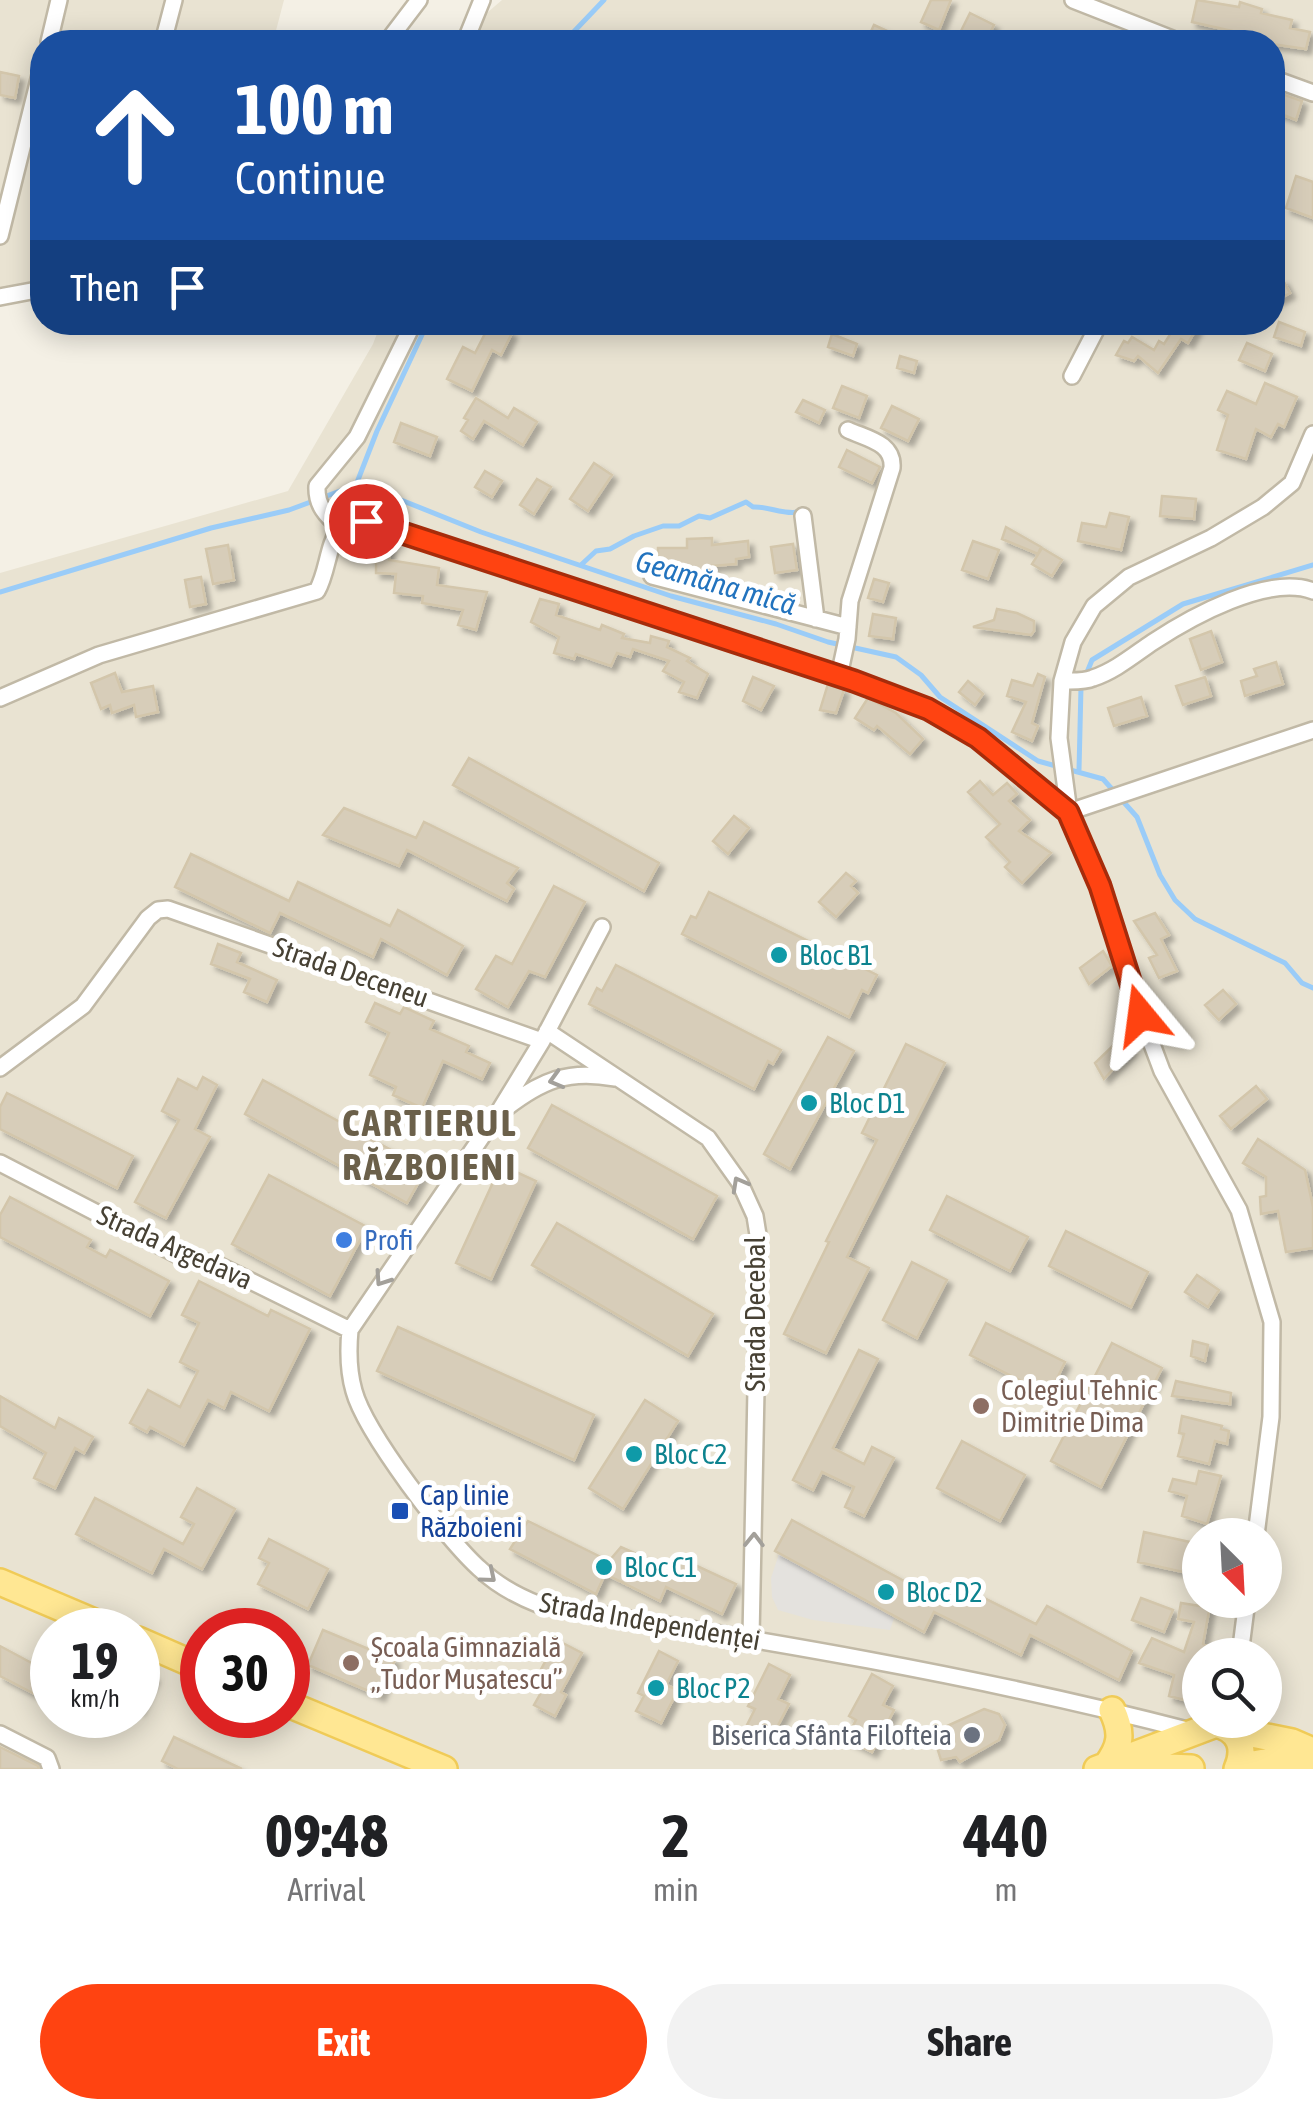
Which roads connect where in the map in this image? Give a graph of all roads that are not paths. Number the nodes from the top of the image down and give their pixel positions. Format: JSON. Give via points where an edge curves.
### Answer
{"nodes":[{"id":1,"x":59,"y":0,"type":"edge"},
{"id":2,"x":174,"y":0,"type":"edge"},
{"id":3,"x":419,"y":0,"type":"edge"},
{"id":4,"x":482,"y":0,"type":"edge"},
{"id":5,"x":1073,"y":0,"type":"edge"},
{"id":6,"x":51,"y":30,"type":"edge"},
{"id":7,"x":166,"y":30,"type":"edge"},
{"id":8,"x":396,"y":30,"type":"edge"},
{"id":9,"x":470,"y":30,"type":"edge"},
{"id":10,"x":1149,"y":30,"type":"edge"},
{"id":11,"x":1285,"y":83,"type":"edge"},
{"id":12,"x":1313,"y":93,"type":"edge"},
{"id":13,"x":30,"y":115,"type":"edge"},
{"id":14,"x":0,"y":236,"type":"edge"},
{"id":15,"x":30,"y":292,"type":"edge"},
{"id":16,"x":0,"y":296,"type":"edge"},
{"id":17,"x":408,"y":335,"type":"edge"},
{"id":18,"x":1093,"y":335,"type":"edge"},
{"id":19,"x":1072,"y":376,"type":"dead end"},
{"id":20,"x":848,"y":430,"type":"dead end"},
{"id":21,"x":1313,"y":434,"type":"edge"},
{"id":22,"x":803,"y":516,"type":"dead end"},
{"id":23,"x":340,"y":527,"type":"junction"},
{"id":24,"x":652,"y":576,"type":"dead end"},
{"id":25,"x":1313,"y":591,"type":"edge"},
{"id":26,"x":816,"y":619,"type":"junction"},
{"id":27,"x":848,"y":633,"type":"junction"},
{"id":28,"x":841,"y":670,"type":"junction"},
{"id":29,"x":1062,"y":681,"type":"junction"},
{"id":30,"x":0,"y":698,"type":"edge"},
{"id":31,"x":1313,"y":730,"type":"edge"},
{"id":32,"x":1068,"y":812,"type":"junction"},
{"id":33,"x":602,"y":927,"type":"dead end"},
{"id":34,"x":545,"y":1036,"type":"junction"},
{"id":35,"x":0,"y":1068,"type":"edge"},
{"id":36,"x":622,"y":1080,"type":"junction"},
{"id":37,"x":498,"y":1113,"type":"junction"},
{"id":38,"x":0,"y":1163,"type":"edge"},
{"id":39,"x":350,"y":1330,"type":"junction"},
{"id":40,"x":1258,"y":1518,"type":"edge"},
{"id":41,"x":0,"y":1582,"type":"edge"},
{"id":42,"x":61,"y":1608,"type":"edge"},
{"id":43,"x":751,"y":1638,"type":"junction"},
{"id":44,"x":1112,"y":1710,"type":"junction"},
{"id":45,"x":310,"y":1713,"type":"edge"},
{"id":46,"x":1182,"y":1729,"type":"edge"},
{"id":47,"x":0,"y":1734,"type":"edge"},
{"id":48,"x":1182,"y":1737,"type":"edge"},
{"id":49,"x":1192,"y":1738,"type":"edge"},
{"id":50,"x":1236,"y":1738,"type":"edge"},
{"id":51,"x":1277,"y":1738,"type":"edge"},
{"id":52,"x":1313,"y":1751,"type":"edge"},
{"id":53,"x":1313,"y":1762,"type":"edge"},
{"id":54,"x":1101,"y":1768,"type":"edge"},
{"id":55,"x":1191,"y":1768,"type":"edge"},
{"id":56,"x":51,"y":1769,"type":"edge"},
{"id":57,"x":444,"y":1769,"type":"edge"},
{"id":58,"x":1238,"y":1769,"type":"edge"}],
"edges":[{"from":1,"to":6,"type":"street"},
{"from":2,"to":7,"type":"street"},
{"from":3,"to":8,"type":"street"},
{"from":4,"to":9,"type":"street"},
{"from":5,"to":10,"type":"street"},
{"from":11,"to":12,"type":"street"},
{"from":13,"to":14,"type":"street"},
{"from":15,"to":16,"type":"street"},
{"from":17,"to":23,"type":"street","via":[[357,437],[317,486],[324,514]]},
{"from":18,"to":19,"type":"street"},
{"from":20,"to":27,"type":"street","via":[[894,455],[850,602]]},
{"from":21,"to":29,"type":"street","via":[[1292,483],[1264,507],[1128,577],[1094,606],[1073,642]]},
{"from":22,"to":26,"type":"street"},
{"from":23,"to":28,"type":"street","via":[[366,521],[386,526]]},
{"from":23,"to":30,"type":"street","via":[[317,591],[99,655]]},
{"from":24,"to":26,"type":"street"},
{"from":25,"to":29,"type":"street","via":[[1282,588],[1235,598],[1086,680]]},
{"from":26,"to":27,"type":"street"},
{"from":27,"to":28,"type":"street"},
{"from":28,"to":32,"type":"street","via":[[978,738]]},
{"from":29,"to":32,"type":"street","via":[[1059,738]]},
{"from":31,"to":32,"type":"street"},
{"from":32,"to":40,"type":"street","via":[[1162,1071],[1239,1210],[1272,1322],[1271,1416]]},
{"from":33,"to":34,"type":"street"},
{"from":34,"to":35,"type":"street","name":"Strada Deceneu","via":[[168,909],[158,910],[83,1006]]},
{"from":34,"to":36,"type":"street","name":"Strada Decebal"},
{"from":34,"to":37,"type":"street"},
{"from":36,"to":37,"type":"street","one_way":true,"via":[[552,1080]]},
{"from":43,"to":36,"type":"street","name":"Strada Decebal","one_way":true,"via":[[759,1241],[754,1216],[708,1138]]},
{"from":37,"to":39,"type":"street","one_way":true},
{"from":38,"to":39,"type":"street","name":"Strada Argedava","via":[[180,1256],[218,1265]]},
{"from":39,"to":43,"type":"street","name":"Strada Independenței","one_way":true,"via":[[355,1396],[379,1439],[460,1550],[500,1586],[540,1605]]},
{"from":41,"to":42,"type":"main road"},
{"from":43,"to":44,"type":"street","name":"Strada Independenței"},
{"from":44,"to":46,"type":"street","name":"Strada Independenței"},
{"from":44,"to":54,"type":"main road","via":[[1121,1740]]},
{"from":45,"to":57,"type":"main road"},
{"from":47,"to":56,"type":"street","via":[[47,1758]]},
{"from":48,"to":54,"type":"main road"},
{"from":49,"to":55,"type":"main road","via":[[1186,1750]]},
{"from":50,"to":58,"type":"main road","via":[[1242,1746]]},
{"from":51,"to":52,"type":"main road"},
{"from":53,"to":58,"type":"main road","via":[[1275,1760]]},
{"from":54,"to":55,"type":"main road"}]}
